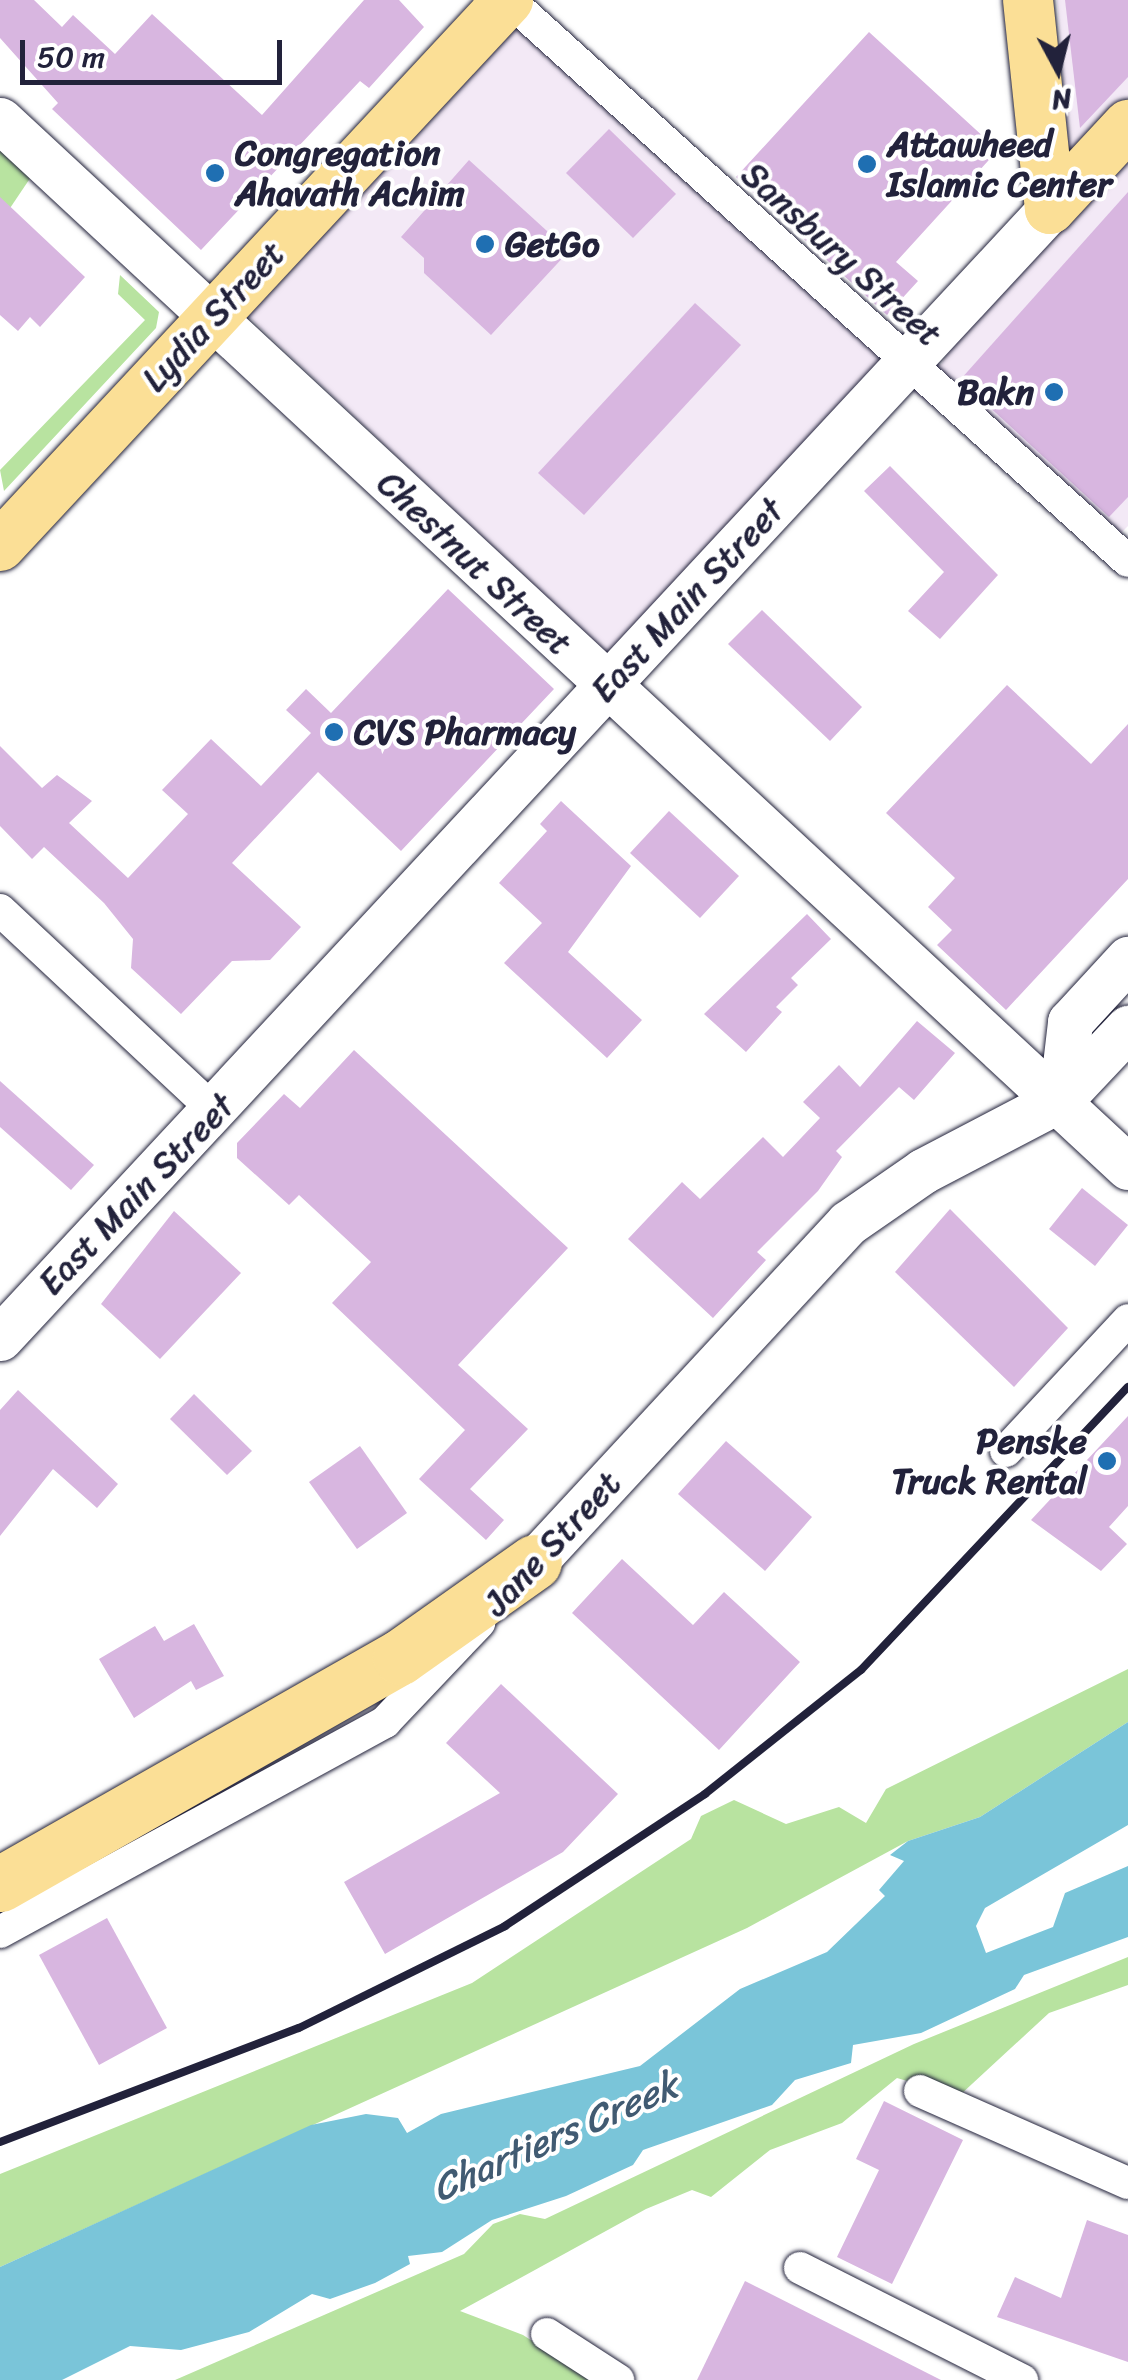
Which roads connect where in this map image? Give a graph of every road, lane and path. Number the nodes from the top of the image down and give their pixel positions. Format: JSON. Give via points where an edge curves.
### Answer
{"nodes":[{"id":1,"x":509,"y":0,"type":"edge"},
{"id":2,"x":1028,"y":0,"type":"edge"},
{"id":3,"x":0,"y":120,"type":"edge"},
{"id":4,"x":1128,"y":126,"type":"edge"},
{"id":5,"x":1050,"y":208,"type":"junction"},
{"id":6,"x":212,"y":317,"type":"junction"},
{"id":7,"x":907,"y":368,"type":"junction"},
{"id":8,"x":0,"y":546,"type":"edge"},
{"id":9,"x":1128,"y":561,"type":"edge"},
{"id":10,"x":606,"y":687,"type":"junction"},
{"id":11,"x":0,"y":910,"type":"edge"},
{"id":12,"x":1128,"y":959,"type":"edge"},
{"id":13,"x":1128,"y":1028,"type":"edge"},
{"id":14,"x":1061,"y":1099,"type":"junction"},
{"id":15,"x":215,"y":1111,"type":"junction"},
{"id":16,"x":1128,"y":1166,"type":"edge"},
{"id":17,"x":1128,"y":1320,"type":"edge"},
{"id":18,"x":0,"y":1338,"type":"edge"},
{"id":19,"x":1006,"y":1451,"type":"dead end"},
{"id":20,"x":534,"y":1562,"type":"junction"},
{"id":21,"x":15,"y":1875,"type":"edge"},
{"id":22,"x":0,"y":1932,"type":"edge"},
{"id":23,"x":920,"y":2091,"type":"dead end"},
{"id":24,"x":1128,"y":2184,"type":"edge"},
{"id":25,"x":800,"y":2268,"type":"dead end"},
{"id":26,"x":547,"y":2334,"type":"dead end"},
{"id":27,"x":618,"y":2380,"type":"edge"},
{"id":28,"x":1022,"y":2380,"type":"edge"}],
"edges":[{"from":1,"to":6,"type":"main road","name":"Lydia Street"},
{"from":1,"to":7,"type":"street","name":"Sansbury Street"},
{"from":2,"to":5,"type":"main road"},
{"from":3,"to":6,"type":"main road","name":"Chestnut Street"},
{"from":4,"to":5,"type":"main road","name":"East Main Street"},
{"from":5,"to":7,"type":"main road","name":"East Main Street"},
{"from":6,"to":8,"type":"main road","name":"Lydia Street"},
{"from":6,"to":10,"type":"main road","name":"Chestnut Street"},
{"from":7,"to":9,"type":"street","name":"Sansbury Street"},
{"from":7,"to":10,"type":"main road","name":"East Main Street"},
{"from":10,"to":14,"type":"main road","name":"Chestnut Street"},
{"from":10,"to":15,"type":"main road","name":"East Main Street"},
{"from":11,"to":15,"type":"street"},
{"from":12,"to":14,"type":"main road","via":[[1070,1022]]},
{"from":13,"to":14,"type":"main road","name":"Jane Street"},
{"from":14,"to":16,"type":"main road","name":"Chestnut Street"},
{"from":14,"to":20,"type":"main road","name":"Jane Street","via":[[924,1171],[848,1223]]},
{"from":15,"to":18,"type":"main road","name":"East Main Street"},
{"from":17,"to":19,"type":"street"},
{"from":20,"to":21,"type":"highway","via":[[400,1658]]},
{"from":20,"to":22,"type":"street","name":"Jane Street","via":[[385,1722]]},
{"from":23,"to":24,"type":"street"},
{"from":25,"to":28,"type":"street"},
{"from":26,"to":27,"type":"street"}]}
